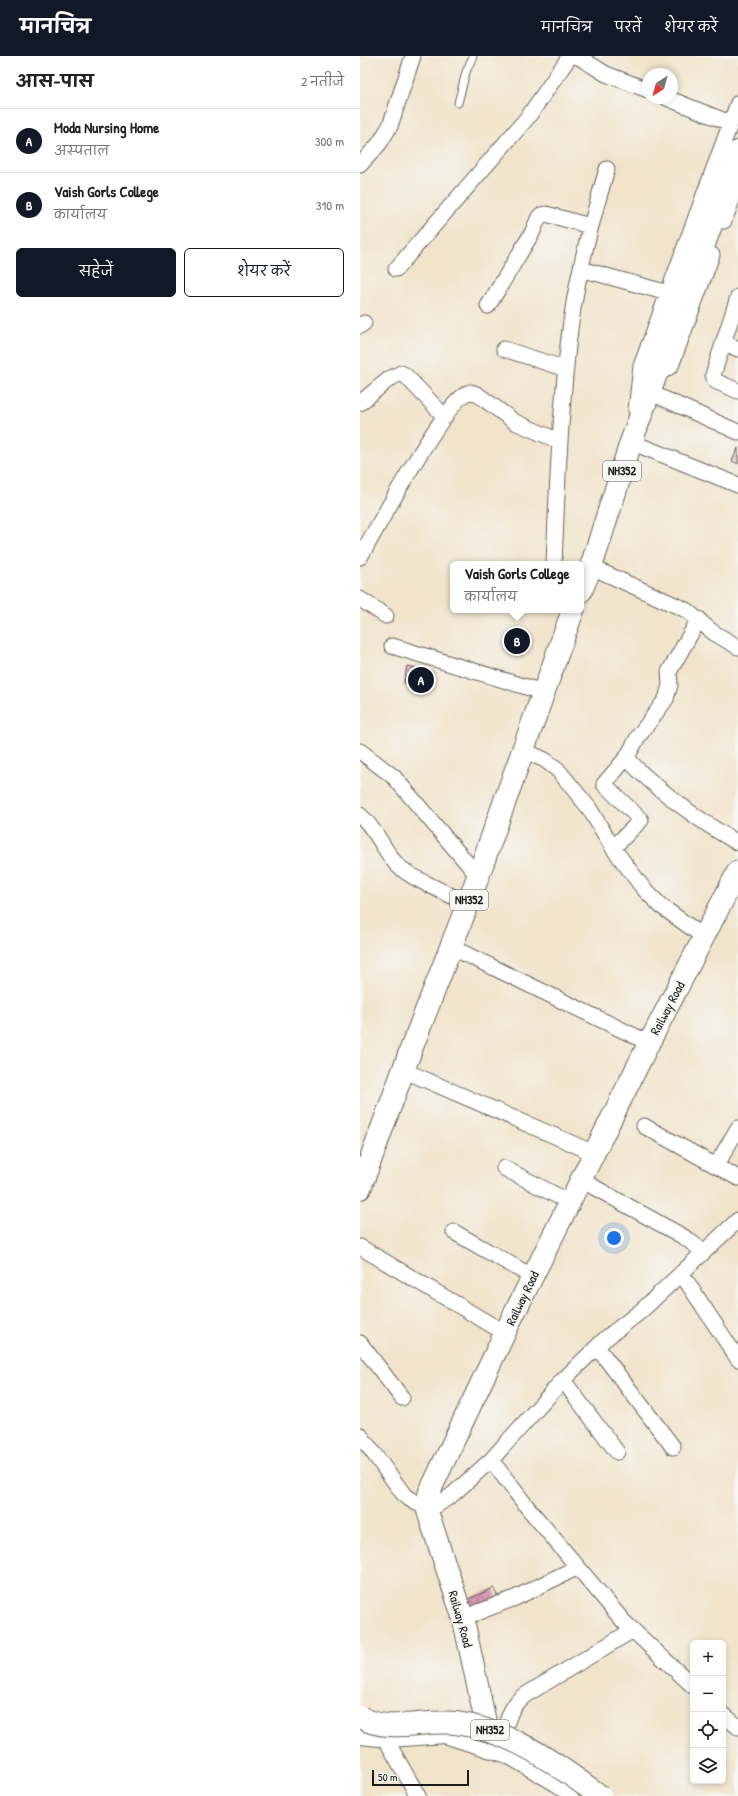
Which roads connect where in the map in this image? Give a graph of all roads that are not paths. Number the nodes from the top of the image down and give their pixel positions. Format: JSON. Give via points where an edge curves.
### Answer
{"nodes":[{"id":1,"x":413,"y":56,"type":"edge"},
{"id":2,"x":473,"y":56,"type":"edge"},
{"id":3,"x":570,"y":56,"type":"edge"},
{"id":4,"x":577,"y":56,"type":"edge"},
{"id":5,"x":642,"y":88,"type":"edge"},
{"id":6,"x":678,"y":102,"type":"edge"},
{"id":7,"x":458,"y":103,"type":"dead end"},
{"id":8,"x":738,"y":103,"type":"edge"},
{"id":9,"x":730,"y":123,"type":"junction"},
{"id":10,"x":738,"y":152,"type":"edge"},
{"id":11,"x":360,"y":166,"type":"edge"},
{"id":12,"x":607,"y":169,"type":"dead end"},
{"id":13,"x":738,"y":184,"type":"edge"},
{"id":14,"x":590,"y":226,"type":"junction"},
{"id":15,"x":396,"y":269,"type":"dead end"},
{"id":16,"x":580,"y":269,"type":"junction"},
{"id":17,"x":668,"y":293,"type":"junction"},
{"id":18,"x":737,"y":302,"type":"edge"},
{"id":19,"x":488,"y":306,"type":"dead end"},
{"id":20,"x":723,"y":342,"type":"junction"},
{"id":21,"x":738,"y":348,"type":"edge"},
{"id":22,"x":504,"y":349,"type":"dead end"},
{"id":23,"x":566,"y":369,"type":"junction"},
{"id":24,"x":652,"y":384,"type":"junction"},
{"id":25,"x":738,"y":391,"type":"edge"},
{"id":26,"x":360,"y":403,"type":"edge"},
{"id":27,"x":445,"y":417,"type":"junction"},
{"id":28,"x":634,"y":432,"type":"junction"},
{"id":29,"x":738,"y":432,"type":"edge"},
{"id":30,"x":559,"y":441,"type":"junction"},
{"id":31,"x":738,"y":485,"type":"edge"},
{"id":32,"x":360,"y":557,"type":"edge"},
{"id":33,"x":554,"y":561,"type":"edge"},
{"id":34,"x":591,"y":567,"type":"junction"},
{"id":35,"x":584,"y":584,"type":"edge"},
{"id":36,"x":360,"y":599,"type":"edge"},
{"id":37,"x":386,"y":616,"type":"dead end"},
{"id":38,"x":699,"y":619,"type":"junction"},
{"id":39,"x":563,"y":620,"type":"edge"},
{"id":40,"x":392,"y":646,"type":"dead end"},
{"id":41,"x":738,"y":647,"type":"edge"},
{"id":42,"x":543,"y":692,"type":"junction"},
{"id":43,"x":523,"y":750,"type":"junction"},
{"id":44,"x":360,"y":751,"type":"edge"},
{"id":45,"x":627,"y":756,"type":"junction"},
{"id":46,"x":360,"y":815,"type":"edge"},
{"id":47,"x":738,"y":843,"type":"edge"},
{"id":48,"x":613,"y":848,"type":"junction"},
{"id":49,"x":738,"y":872,"type":"edge"},
{"id":50,"x":478,"y":876,"type":"junction"},
{"id":51,"x":468,"y":904,"type":"junction"},
{"id":52,"x":704,"y":938,"type":"junction"},
{"id":53,"x":451,"y":947,"type":"junction"},
{"id":54,"x":648,"y":1043,"type":"junction"},
{"id":55,"x":403,"y":1070,"type":"junction"},
{"id":56,"x":644,"y":1126,"type":"dead end"},
{"id":57,"x":738,"y":1128,"type":"edge"},
{"id":58,"x":594,"y":1153,"type":"junction"},
{"id":59,"x":716,"y":1166,"type":"junction"},
{"id":60,"x":504,"y":1168,"type":"dead end"},
{"id":61,"x":738,"y":1178,"type":"edge"},
{"id":62,"x":580,"y":1180,"type":"junction"},
{"id":63,"x":360,"y":1188,"type":"edge"},
{"id":64,"x":570,"y":1202,"type":"junction"},
{"id":65,"x":738,"y":1220,"type":"edge"},
{"id":66,"x":454,"y":1232,"type":"dead end"},
{"id":67,"x":360,"y":1247,"type":"edge"},
{"id":68,"x":704,"y":1252,"type":"junction"},
{"id":69,"x":681,"y":1274,"type":"junction"},
{"id":70,"x":533,"y":1277,"type":"junction"},
{"id":71,"x":505,"y":1333,"type":"junction"},
{"id":72,"x":360,"y":1342,"type":"edge"},
{"id":73,"x":597,"y":1347,"type":"junction"},
{"id":74,"x":738,"y":1359,"type":"edge"},
{"id":75,"x":563,"y":1380,"type":"junction"},
{"id":76,"x":402,"y":1398,"type":"dead end"},
{"id":77,"x":360,"y":1436,"type":"edge"},
{"id":78,"x":673,"y":1447,"type":"dead end"},
{"id":79,"x":617,"y":1452,"type":"dead end"},
{"id":80,"x":491,"y":1460,"type":"junction"},
{"id":81,"x":426,"y":1505,"type":"junction"},
{"id":82,"x":578,"y":1567,"type":"junction"},
{"id":83,"x":463,"y":1618,"type":"junction"},
{"id":84,"x":633,"y":1630,"type":"junction"},
{"id":85,"x":690,"y":1683,"type":"edge"},
{"id":86,"x":726,"y":1717,"type":"edge"},
{"id":87,"x":368,"y":1725,"type":"edge"},
{"id":88,"x":738,"y":1728,"type":"edge"},
{"id":89,"x":492,"y":1736,"type":"junction"},
{"id":90,"x":418,"y":1796,"type":"edge"},
{"id":91,"x":579,"y":1796,"type":"edge"},
{"id":92,"x":600,"y":1796,"type":"edge"},
{"id":93,"x":604,"y":1796,"type":"edge"}],
"edges":[{"from":1,"to":11,"type":"street","via":[[390,126]]},
{"from":2,"to":7,"type":"lane"},
{"from":3,"to":15,"type":"street","via":[[528,117]]},
{"from":4,"to":5,"type":"street","via":[[606,74]]},
{"from":6,"to":9,"type":"street"},
{"from":8,"to":9,"type":"street"},
{"from":9,"to":17,"type":"street"},
{"from":10,"to":24,"type":"main road","number":"NH352"},
{"from":12,"to":14,"type":"street"},
{"from":13,"to":24,"type":"street","via":[[672,366]]},
{"from":14,"to":16,"type":"street"},
{"from":14,"to":19,"type":"street","via":[[541,214]]},
{"from":16,"to":17,"type":"street"},
{"from":16,"to":23,"type":"street"},
{"from":17,"to":28,"type":"street","via":[[641,366]]},
{"from":18,"to":20,"type":"street"},
{"from":20,"to":21,"type":"street"},
{"from":20,"to":25,"type":"street","via":[[714,378],[715,381]]},
{"from":22,"to":23,"type":"street"},
{"from":23,"to":30,"type":"street"},
{"from":24,"to":28,"type":"main road","number":"NH352"},
{"from":24,"to":29,"type":"street"},
{"from":26,"to":27,"type":"street","via":[[401,372]]},
{"from":27,"to":30,"type":"street","via":[[471,392],[515,422]]},
{"from":27,"to":32,"type":"street","via":[[432,433]]},
{"from":28,"to":31,"type":"street"},
{"from":28,"to":34,"type":"main road","number":"NH352"},
{"from":30,"to":33,"type":"street"},
{"from":34,"to":35,"type":"main road","number":"NH352"},
{"from":34,"to":38,"type":"street","via":[[686,610]]},
{"from":36,"to":37,"type":"street"},
{"from":38,"to":41,"type":"street","via":[[714,633]]},
{"from":38,"to":45,"type":"street","via":[[669,672],[670,685],[666,699]]},
{"from":39,"to":42,"type":"main road","number":"NH352"},
{"from":40,"to":42,"type":"street"},
{"from":42,"to":43,"type":"main road","number":"NH352"},
{"from":43,"to":48,"type":"street","via":[[545,760],[558,770],[589,808]]},
{"from":43,"to":50,"type":"main road","number":"NH352"},
{"from":44,"to":50,"type":"street","via":[[394,777]]},
{"from":45,"to":47,"type":"street","via":[[636,769],[674,801],[703,823]]},
{"from":45,"to":48,"type":"street","via":[[604,784],[641,820]]},
{"from":46,"to":51,"type":"street","via":[[405,872]]},
{"from":48,"to":52,"type":"street","via":[[643,888],[661,906]]},
{"from":49,"to":52,"type":"street","name":"Railway Road"},
{"from":50,"to":51,"type":"main road","number":"NH352"},
{"from":51,"to":53,"type":"main road","number":"NH352"},
{"from":52,"to":54,"type":"street","name":"Railway Road"},
{"from":53,"to":54,"type":"street"},
{"from":53,"to":55,"type":"main road","number":"NH352"},
{"from":54,"to":58,"type":"street","name":"Railway Road"},
{"from":55,"to":58,"type":"street"},
{"from":55,"to":63,"type":"main road","number":"NH352"},
{"from":56,"to":59,"type":"street"},
{"from":57,"to":59,"type":"street"},
{"from":58,"to":62,"type":"street","name":"Railway Road"},
{"from":59,"to":61,"type":"street"},
{"from":60,"to":64,"type":"street"},
{"from":62,"to":64,"type":"street","name":"Railway Road"},
{"from":62,"to":68,"type":"street","via":[[684,1237]]},
{"from":64,"to":70,"type":"street","name":"Railway Road"},
{"from":65,"to":68,"type":"street"},
{"from":66,"to":70,"type":"street"},
{"from":67,"to":71,"type":"street"},
{"from":68,"to":69,"type":"street"},
{"from":69,"to":73,"type":"street"},
{"from":69,"to":74,"type":"street"},
{"from":70,"to":71,"type":"street","name":"Railway Road"},
{"from":71,"to":81,"type":"street","name":"Railway Road","via":[[428,1493]]},
{"from":72,"to":76,"type":"street"},
{"from":73,"to":75,"type":"street"},
{"from":73,"to":78,"type":"street"},
{"from":75,"to":79,"type":"street"},
{"from":75,"to":80,"type":"street"},
{"from":77,"to":81,"type":"street","via":[[405,1496],[416,1503]]},
{"from":80,"to":81,"type":"street","via":[[452,1495],[437,1504]]},
{"from":80,"to":82,"type":"street"},
{"from":81,"to":83,"type":"street","name":"Railway Road"},
{"from":82,"to":83,"type":"street","via":[[514,1598]]},
{"from":82,"to":84,"type":"street"},
{"from":83,"to":89,"type":"street","name":"Railway Road"},
{"from":84,"to":85,"type":"street"},
{"from":84,"to":89,"type":"street","via":[[522,1697],[514,1704]]},
{"from":86,"to":88,"type":"street"},
{"from":87,"to":89,"type":"main road","number":"NH352"},
{"from":87,"to":90,"type":"street"},
{"from":87,"to":92,"type":"main road","bridge":true,"via":[[454,1723],[504,1735],[552,1761]]},
{"from":89,"to":91,"type":"main road","number":"NH352","via":[[508,1752]]},
{"from":89,"to":93,"type":"main road","number":"NH352","via":[[516,1739],[570,1771]]}]}
